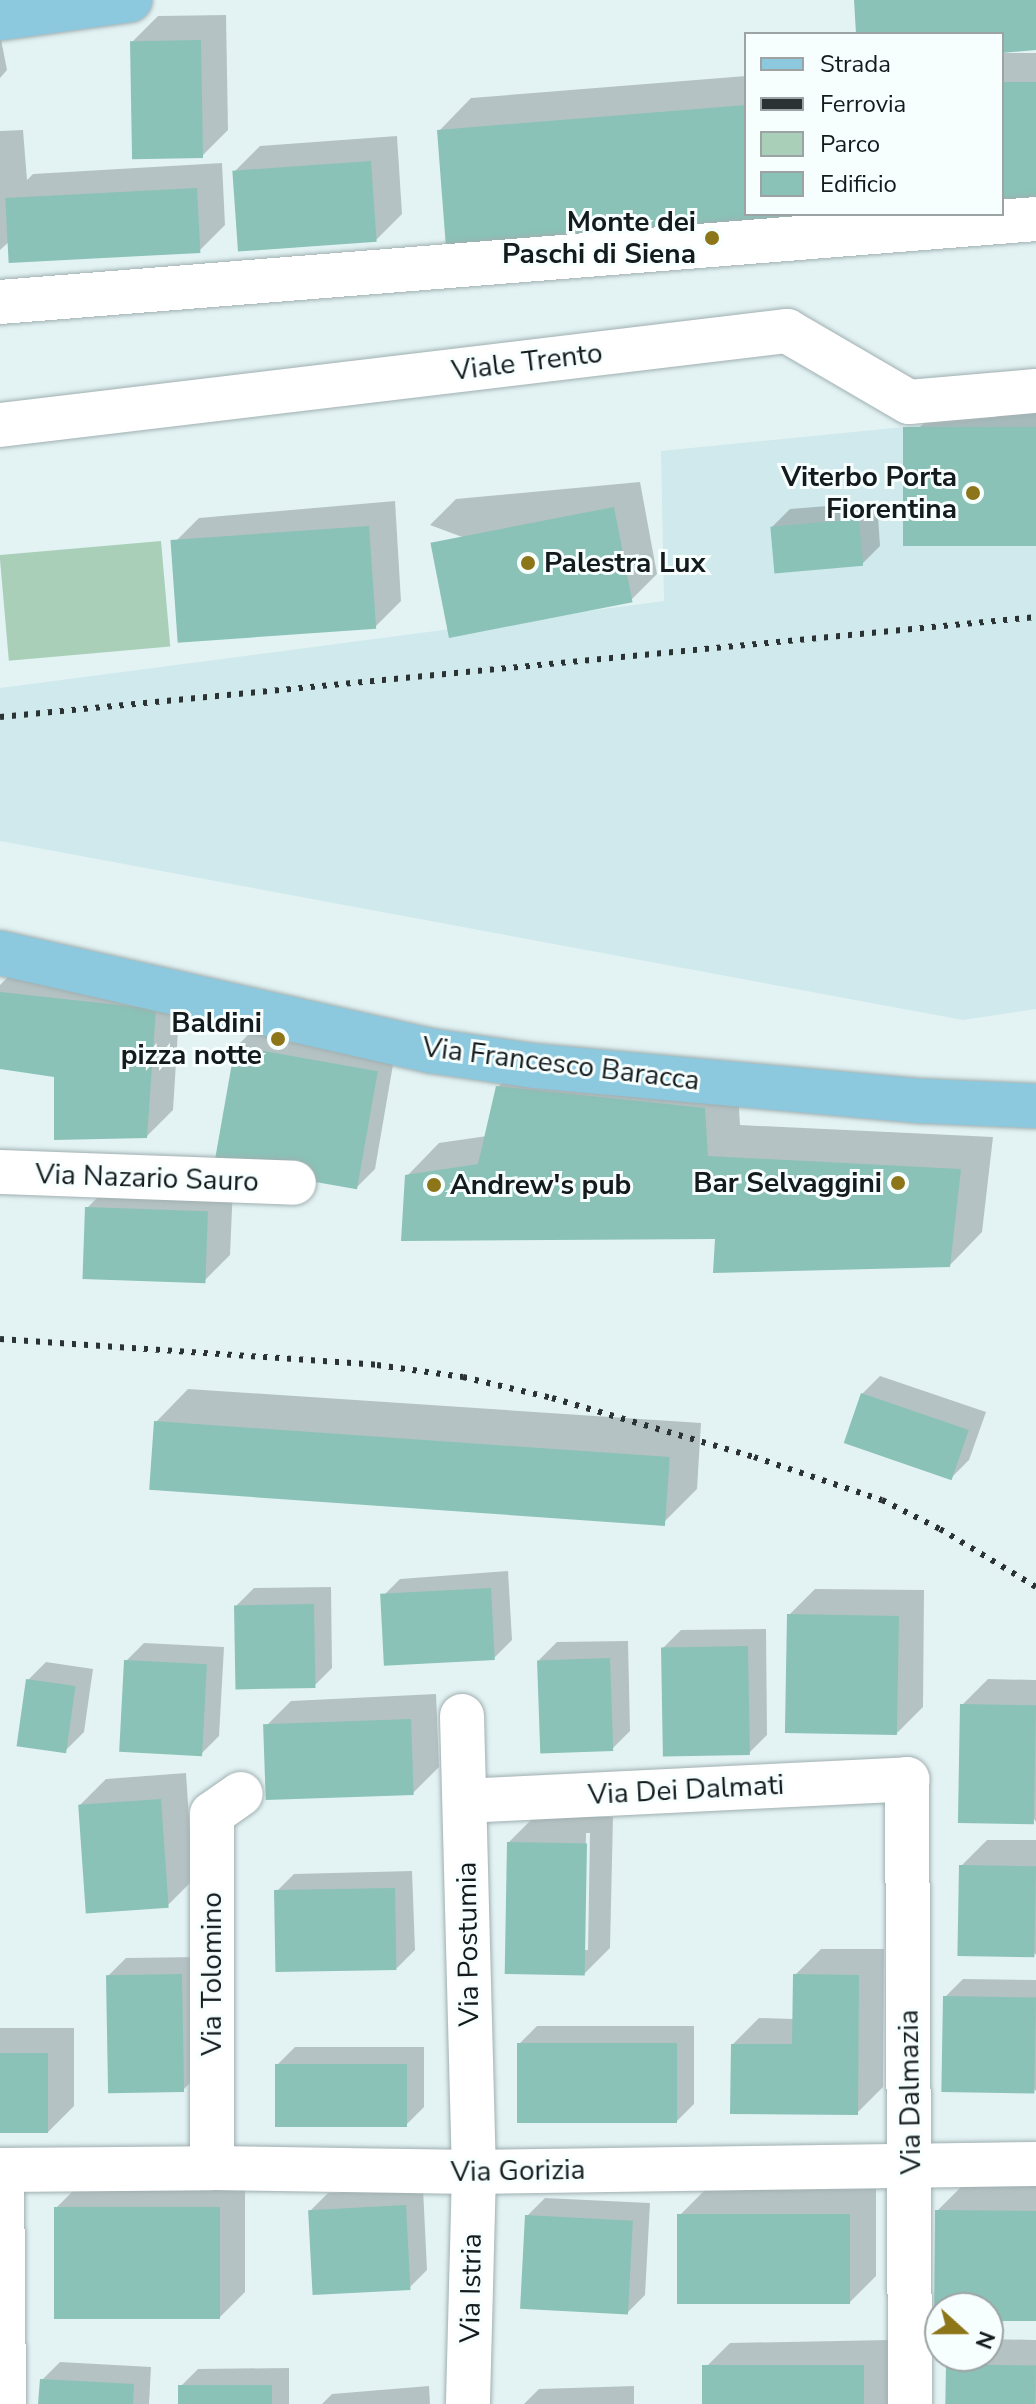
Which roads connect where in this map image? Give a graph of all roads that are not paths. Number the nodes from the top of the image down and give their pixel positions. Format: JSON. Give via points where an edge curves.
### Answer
{"nodes":[{"id":1,"x":130,"y":0,"type":"edge"},
{"id":2,"x":0,"y":18,"type":"edge"},
{"id":3,"x":1036,"y":219,"type":"edge"},
{"id":4,"x":0,"y":302,"type":"edge"},
{"id":5,"x":1036,"y":391,"type":"edge"},
{"id":6,"x":0,"y":425,"type":"edge"},
{"id":7,"x":0,"y":953,"type":"edge"},
{"id":8,"x":1036,"y":1106,"type":"edge"},
{"id":9,"x":0,"y":1172,"type":"edge"},
{"id":10,"x":294,"y":1183,"type":"dead end"},
{"id":11,"x":462,"y":1716,"type":"dead end"},
{"id":12,"x":907,"y":1779,"type":"joint"},
{"id":13,"x":241,"y":1794,"type":"dead end"},
{"id":14,"x":465,"y":1801,"type":"junction"},
{"id":15,"x":1036,"y":2164,"type":"edge"},
{"id":16,"x":911,"y":2165,"type":"junction"},
{"id":17,"x":212,"y":2168,"type":"junction"},
{"id":18,"x":1,"y":2170,"type":"edge"},
{"id":19,"x":474,"y":2172,"type":"junction"},
{"id":20,"x":4,"y":2404,"type":"edge"},
{"id":21,"x":468,"y":2404,"type":"edge"},
{"id":22,"x":910,"y":2404,"type":"edge"}],
"edges":[{"from":1,"to":2,"type":"main road"},
{"from":3,"to":4,"type":"street"},
{"from":5,"to":6,"type":"street","name":"Viale Trento","via":[[909,402],[787,331]]},
{"from":7,"to":8,"type":"main road","name":"Via Francesco Baracca","via":[[432,1051],[535,1066],[923,1101]]},
{"from":9,"to":10,"type":"street","name":"Via Nazario Sauro"},
{"from":11,"to":14,"type":"street","name":"Via Postumia"},
{"from":12,"to":14,"type":"street","name":"Via Dei Dalmati"},
{"from":12,"to":16,"type":"street","name":"Via Dalmazia"},
{"from":13,"to":17,"type":"street","name":"Via Tolomino","via":[[212,1814]]},
{"from":14,"to":19,"type":"street","name":"Via Postumia"},
{"from":15,"to":16,"type":"street","name":"Via Gorizia"},
{"from":16,"to":19,"type":"street","name":"Via Gorizia"},
{"from":16,"to":22,"type":"street","name":"Via Dalmazia"},
{"from":17,"to":18,"type":"street","name":"Via Gorizia"},
{"from":17,"to":19,"type":"street","name":"Via Gorizia"},
{"from":18,"to":20,"type":"street"},
{"from":19,"to":21,"type":"street","name":"Via Istria"}]}
